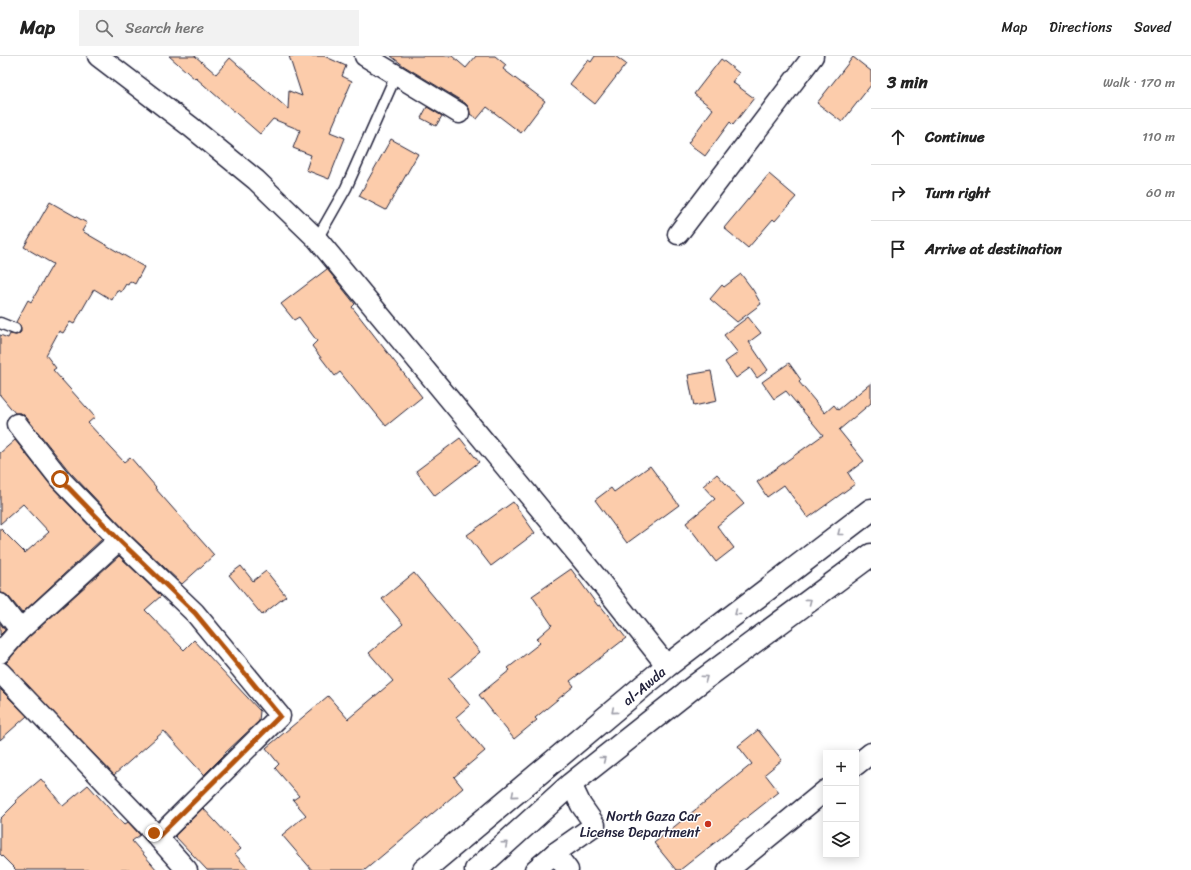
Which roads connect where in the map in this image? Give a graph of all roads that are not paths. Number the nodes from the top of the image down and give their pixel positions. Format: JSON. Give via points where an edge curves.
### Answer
{"nodes":[{"id":1,"x":98,"y":56,"type":"edge"},
{"id":2,"x":365,"y":56,"type":"edge"},
{"id":3,"x":813,"y":56,"type":"edge"},
{"id":4,"x":396,"y":75,"type":"junction"},
{"id":5,"x":459,"y":113,"type":"dead end"},
{"id":6,"x":678,"y":234,"type":"dead end"},
{"id":7,"x":317,"y":239,"type":"junction"},
{"id":8,"x":0,"y":323,"type":"edge"},
{"id":9,"x":15,"y":329,"type":"dead end"},
{"id":10,"x":17,"y":424,"type":"dead end"},
{"id":11,"x":871,"y":510,"type":"edge"},
{"id":12,"x":119,"y":540,"type":"junction"},
{"id":13,"x":871,"y":555,"type":"edge"},
{"id":14,"x":0,"y":604,"type":"edge"},
{"id":15,"x":20,"y":630,"type":"junction"},
{"id":16,"x":0,"y":653,"type":"edge"},
{"id":17,"x":667,"y":666,"type":"junction"},
{"id":18,"x":0,"y":672,"type":"edge"},
{"id":19,"x":871,"y":753,"type":"edge"},
{"id":20,"x":859,"y":763,"type":"edge"},
{"id":21,"x":571,"y":784,"type":"junction"},
{"id":22,"x":823,"y":792,"type":"edge"},
{"id":23,"x":158,"y":837,"type":"junction"},
{"id":24,"x":555,"y":853,"type":"junction"},
{"id":25,"x":187,"y":870,"type":"edge"},
{"id":26,"x":424,"y":870,"type":"edge"},
{"id":27,"x":476,"y":870,"type":"edge"},
{"id":28,"x":534,"y":870,"type":"edge"},
{"id":29,"x":568,"y":870,"type":"edge"},
{"id":30,"x":728,"y":870,"type":"edge"}],
"edges":[{"from":1,"to":7,"type":"street","via":[[256,180]]},
{"from":2,"to":4,"type":"street"},
{"from":3,"to":6,"type":"street"},
{"from":4,"to":5,"type":"street"},
{"from":4,"to":7,"type":"lane","via":[[346,188]]},
{"from":7,"to":17,"type":"street"},
{"from":8,"to":9,"type":"lane"},
{"from":10,"to":12,"type":"street","via":[[60,479]]},
{"from":11,"to":17,"type":"main road","name":"al-Awda","one_way":true},
{"from":12,"to":15,"type":"street"},
{"from":12,"to":23,"type":"street","via":[[195,613],[280,716]]},
{"from":21,"to":13,"type":"main road","one_way":true,"via":[[696,685]]},
{"from":14,"to":15,"type":"street"},
{"from":15,"to":16,"type":"street"},
{"from":17,"to":26,"type":"main road","name":"al-Awda","one_way":true},
{"from":18,"to":23,"type":"street"},
{"from":19,"to":20,"type":"street"},
{"from":21,"to":24,"type":"street","via":[[595,825]]},
{"from":27,"to":21,"type":"main road","one_way":true},
{"from":22,"to":30,"type":"street"},
{"from":23,"to":25,"type":"street"},
{"from":24,"to":28,"type":"street"},
{"from":24,"to":29,"type":"street"}]}
